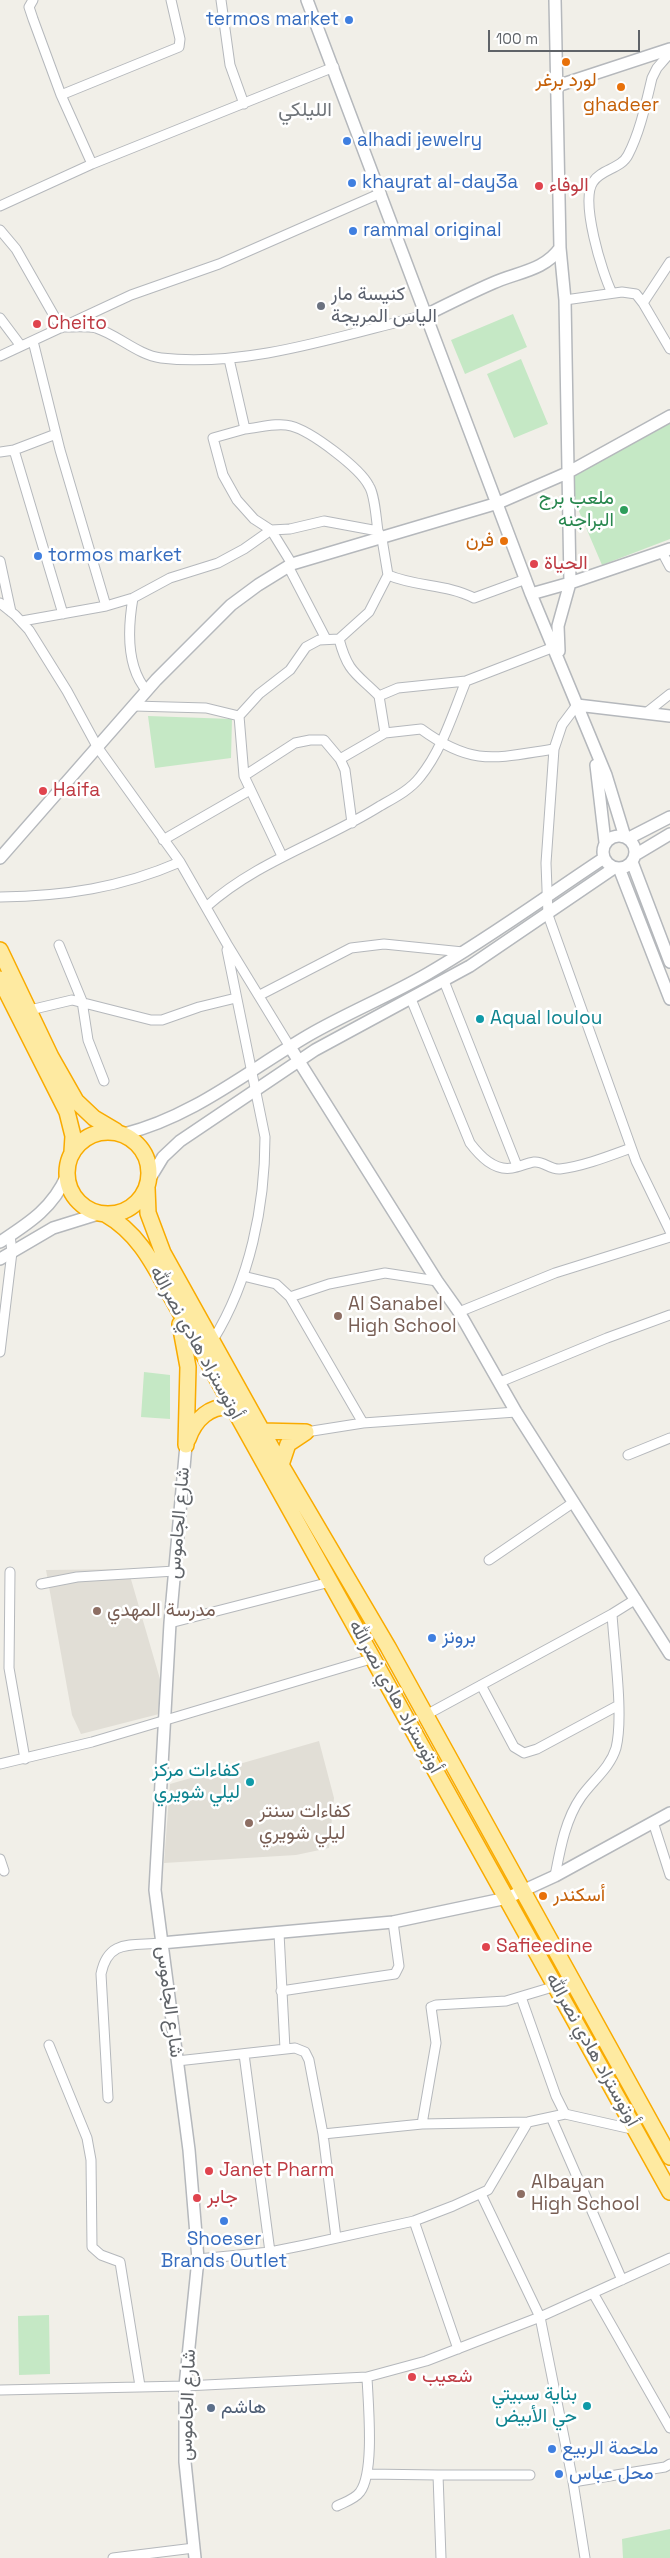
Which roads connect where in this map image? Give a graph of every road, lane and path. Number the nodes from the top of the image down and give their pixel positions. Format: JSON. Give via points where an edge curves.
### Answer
{"nodes":[{"id":1,"x":33,"y":0,"type":"edge"},
{"id":2,"x":171,"y":0,"type":"edge"},
{"id":3,"x":221,"y":0,"type":"edge"},
{"id":4,"x":555,"y":0,"type":"edge"},
{"id":5,"x":309,"y":1,"type":"edge"},
{"id":6,"x":670,"y":51,"type":"edge"},
{"id":7,"x":334,"y":67,"type":"junction"},
{"id":8,"x":557,"y":86,"type":"junction"},
{"id":9,"x":61,"y":95,"type":"junction"},
{"id":10,"x":244,"y":104,"type":"junction"},
{"id":11,"x":92,"y":164,"type":"junction"},
{"id":12,"x":381,"y":193,"type":"junction"},
{"id":13,"x":0,"y":206,"type":"edge"},
{"id":14,"x":0,"y":230,"type":"edge"},
{"id":15,"x":560,"y":248,"type":"junction"},
{"id":16,"x":670,"y":262,"type":"edge"},
{"id":17,"x":612,"y":293,"type":"junction"},
{"id":18,"x":565,"y":300,"type":"junction"},
{"id":19,"x":643,"y":303,"type":"junction"},
{"id":20,"x":426,"y":315,"type":"junction"},
{"id":21,"x":0,"y":318,"type":"edge"},
{"id":22,"x":61,"y":328,"type":"junction"},
{"id":23,"x":32,"y":341,"type":"junction"},
{"id":24,"x":21,"y":346,"type":"junction"},
{"id":25,"x":670,"y":349,"type":"edge"},
{"id":26,"x":0,"y":356,"type":"edge"},
{"id":27,"x":229,"y":359,"type":"junction"},
{"id":28,"x":670,"y":416,"type":"edge"},
{"id":29,"x":245,"y":429,"type":"junction"},
{"id":30,"x":56,"y":434,"type":"junction"},
{"id":31,"x":14,"y":450,"type":"junction"},
{"id":32,"x":0,"y":452,"type":"edge"},
{"id":33,"x":567,"y":473,"type":"junction"},
{"id":34,"x":498,"y":503,"type":"junction"},
{"id":35,"x":271,"y":530,"type":"junction"},
{"id":36,"x":380,"y":535,"type":"junction"},
{"id":37,"x":666,"y":550,"type":"edge"},
{"id":38,"x":0,"y":561,"type":"edge"},
{"id":39,"x":290,"y":565,"type":"junction"},
{"id":40,"x":670,"y":567,"type":"edge"},
{"id":41,"x":388,"y":575,"type":"junction"},
{"id":42,"x":526,"y":579,"type":"junction"},
{"id":43,"x":570,"y":583,"type":"junction"},
{"id":44,"x":531,"y":594,"type":"junction"},
{"id":45,"x":133,"y":598,"type":"junction"},
{"id":46,"x":0,"y":603,"type":"edge"},
{"id":47,"x":106,"y":606,"type":"junction"},
{"id":48,"x":11,"y":612,"type":"junction"},
{"id":49,"x":63,"y":614,"type":"junction"},
{"id":50,"x":22,"y":621,"type":"junction"},
{"id":51,"x":326,"y":639,"type":"junction"},
{"id":52,"x":339,"y":639,"type":"junction"},
{"id":53,"x":554,"y":647,"type":"junction"},
{"id":54,"x":561,"y":665,"type":"junction"},
{"id":55,"x":466,"y":681,"type":"junction"},
{"id":56,"x":147,"y":691,"type":"junction"},
{"id":57,"x":670,"y":694,"type":"edge"},
{"id":58,"x":379,"y":696,"type":"junction"},
{"id":59,"x":577,"y":705,"type":"junction"},
{"id":60,"x":134,"y":706,"type":"junction"},
{"id":61,"x":646,"y":713,"type":"junction"},
{"id":62,"x":239,"y":716,"type":"junction"},
{"id":63,"x":670,"y":716,"type":"edge"},
{"id":64,"x":385,"y":733,"type":"junction"},
{"id":65,"x":440,"y":743,"type":"junction"},
{"id":66,"x":591,"y":743,"type":"junction"},
{"id":67,"x":98,"y":748,"type":"junction"},
{"id":68,"x":554,"y":749,"type":"junction"},
{"id":69,"x":340,"y":758,"type":"junction"},
{"id":70,"x":244,"y":776,"type":"junction"},
{"id":71,"x":250,"y":790,"type":"junction"},
{"id":72,"x":670,"y":817,"type":"edge"},
{"id":73,"x":352,"y":823,"type":"junction"},
{"id":74,"x":670,"y":834,"type":"edge"},
{"id":75,"x":627,"y":838,"type":"junction"},
{"id":76,"x":163,"y":840,"type":"junction"},
{"id":77,"x":605,"y":842,"type":"junction"},
{"id":78,"x":282,"y":856,"type":"junction"},
{"id":79,"x":0,"y":858,"type":"edge"},
{"id":80,"x":604,"y":858,"type":"junction"},
{"id":81,"x":634,"y":858,"type":"junction"},
{"id":82,"x":180,"y":862,"type":"junction"},
{"id":83,"x":616,"y":868,"type":"junction"},
{"id":84,"x":0,"y":897,"type":"edge"},
{"id":85,"x":546,"y":898,"type":"junction"},
{"id":86,"x":206,"y":906,"type":"junction"},
{"id":87,"x":548,"y":915,"type":"junction"},
{"id":88,"x":227,"y":944,"type":"junction"},
{"id":89,"x":59,"y":945,"type":"dead end"},
{"id":90,"x":0,"y":950,"type":"edge"},
{"id":91,"x":463,"y":952,"type":"junction"},
{"id":92,"x":670,"y":962,"type":"edge"},
{"id":93,"x":0,"y":979,"type":"edge"},
{"id":94,"x":444,"y":981,"type":"junction"},
{"id":95,"x":260,"y":995,"type":"junction"},
{"id":96,"x":236,"y":998,"type":"junction"},
{"id":97,"x":411,"y":999,"type":"junction"},
{"id":98,"x":670,"y":999,"type":"edge"},
{"id":99,"x":82,"y":1001,"type":"junction"},
{"id":100,"x":30,"y":1010,"type":"junction"},
{"id":101,"x":290,"y":1047,"type":"junction"},
{"id":102,"x":299,"y":1061,"type":"junction"},
{"id":103,"x":251,"y":1071,"type":"junction"},
{"id":104,"x":104,"y":1081,"type":"dead end"},
{"id":105,"x":256,"y":1091,"type":"junction"},
{"id":106,"x":122,"y":1134,"type":"junction"},
{"id":107,"x":631,"y":1148,"type":"junction"},
{"id":108,"x":72,"y":1152,"type":"junction"},
{"id":109,"x":518,"y":1166,"type":"junction"},
{"id":110,"x":67,"y":1175,"type":"junction"},
{"id":111,"x":148,"y":1184,"type":"junction"},
{"id":112,"x":101,"y":1214,"type":"junction"},
{"id":113,"x":670,"y":1231,"type":"edge"},
{"id":114,"x":670,"y":1237,"type":"edge"},
{"id":115,"x":5,"y":1238,"type":"edge"},
{"id":116,"x":12,"y":1252,"type":"junction"},
{"id":117,"x":0,"y":1259,"type":"edge"},
{"id":118,"x":243,"y":1276,"type":"junction"},
{"id":119,"x":436,"y":1281,"type":"junction"},
{"id":120,"x":290,"y":1297,"type":"junction"},
{"id":121,"x":176,"y":1305,"type":"junction"},
{"id":122,"x":459,"y":1312,"type":"junction"},
{"id":123,"x":670,"y":1315,"type":"edge"},
{"id":124,"x":213,"y":1340,"type":"junction"},
{"id":125,"x":0,"y":1352,"type":"edge"},
{"id":126,"x":500,"y":1382,"type":"junction"},
{"id":127,"x":232,"y":1407,"type":"junction"},
{"id":128,"x":516,"y":1412,"type":"junction"},
{"id":129,"x":363,"y":1423,"type":"junction"},
{"id":130,"x":262,"y":1431,"type":"junction"},
{"id":131,"x":306,"y":1432,"type":"junction"},
{"id":132,"x":670,"y":1438,"type":"edge"},
{"id":133,"x":186,"y":1445,"type":"junction"},
{"id":134,"x":628,"y":1455,"type":"dead end"},
{"id":135,"x":281,"y":1465,"type":"junction"},
{"id":136,"x":574,"y":1502,"type":"junction"},
{"id":137,"x":489,"y":1560,"type":"dead end"},
{"id":138,"x":174,"y":1571,"type":"junction"},
{"id":139,"x":10,"y":1572,"type":"dead end"},
{"id":140,"x":330,"y":1582,"type":"junction"},
{"id":141,"x":40,"y":1584,"type":"dead end"},
{"id":142,"x":636,"y":1599,"type":"junction"},
{"id":143,"x":612,"y":1614,"type":"junction"},
{"id":144,"x":170,"y":1624,"type":"junction"},
{"id":145,"x":670,"y":1654,"type":"edge"},
{"id":146,"x":374,"y":1658,"type":"junction"},
{"id":147,"x":481,"y":1685,"type":"junction"},
{"id":148,"x":617,"y":1706,"type":"junction"},
{"id":149,"x":426,"y":1715,"type":"junction"},
{"id":150,"x":164,"y":1721,"type":"junction"},
{"id":151,"x":25,"y":1759,"type":"junction"},
{"id":152,"x":0,"y":1764,"type":"edge"},
{"id":153,"x":670,"y":1813,"type":"edge"},
{"id":154,"x":653,"y":1822,"type":"junction"},
{"id":155,"x":0,"y":1859,"type":"edge"},
{"id":156,"x":4,"y":1872,"type":"dead end"},
{"id":157,"x":670,"y":1875,"type":"edge"},
{"id":158,"x":555,"y":1876,"type":"junction"},
{"id":159,"x":522,"y":1892,"type":"junction"},
{"id":160,"x":507,"y":1898,"type":"junction"},
{"id":161,"x":393,"y":1922,"type":"junction"},
{"id":162,"x":279,"y":1933,"type":"junction"},
{"id":163,"x":161,"y":1943,"type":"junction"},
{"id":164,"x":556,"y":1986,"type":"junction"},
{"id":165,"x":281,"y":1991,"type":"junction"},
{"id":166,"x":521,"y":1997,"type":"junction"},
{"id":167,"x":49,"y":2045,"type":"dead end"},
{"id":168,"x":285,"y":2049,"type":"junction"},
{"id":169,"x":244,"y":2054,"type":"junction"},
{"id":170,"x":177,"y":2061,"type":"junction"},
{"id":171,"x":108,"y":2098,"type":"dead end"},
{"id":172,"x":565,"y":2114,"type":"junction"},
{"id":173,"x":551,"y":2117,"type":"junction"},
{"id":174,"x":528,"y":2122,"type":"junction"},
{"id":175,"x":422,"y":2124,"type":"junction"},
{"id":176,"x":636,"y":2130,"type":"junction"},
{"id":177,"x":663,"y":2132,"type":"edge"},
{"id":178,"x":322,"y":2134,"type":"junction"},
{"id":179,"x":670,"y":2157,"type":"edge"},
{"id":180,"x":670,"y":2192,"type":"edge"},
{"id":181,"x":481,"y":2194,"type":"junction"},
{"id":182,"x":414,"y":2221,"type":"junction"},
{"id":183,"x":336,"y":2238,"type":"junction"},
{"id":184,"x":270,"y":2252,"type":"junction"},
{"id":185,"x":670,"y":2258,"type":"edge"},
{"id":186,"x":198,"y":2259,"type":"junction"},
{"id":187,"x":622,"y":2280,"type":"junction"},
{"id":188,"x":593,"y":2293,"type":"junction"},
{"id":189,"x":540,"y":2317,"type":"junction"},
{"id":190,"x":458,"y":2349,"type":"junction"},
{"id":191,"x":367,"y":2377,"type":"junction"},
{"id":192,"x":140,"y":2386,"type":"junction"},
{"id":193,"x":185,"y":2386,"type":"junction"},
{"id":194,"x":0,"y":2390,"type":"edge"},
{"id":195,"x":670,"y":2428,"type":"edge"},
{"id":196,"x":670,"y":2464,"type":"edge"},
{"id":197,"x":367,"y":2474,"type":"junction"},
{"id":198,"x":438,"y":2475,"type":"junction"},
{"id":199,"x":530,"y":2475,"type":"dead end"},
{"id":200,"x":573,"y":2482,"type":"junction"},
{"id":201,"x":337,"y":2506,"type":"dead end"},
{"id":202,"x":195,"y":2553,"type":"edge"},
{"id":203,"x":113,"y":2558,"type":"edge"},
{"id":204,"x":442,"y":2558,"type":"edge"},
{"id":205,"x":585,"y":2558,"type":"edge"}],
"edges":[{"from":1,"to":9,"type":"street","via":[[30,10]]},
{"from":2,"to":9,"type":"street","via":[[179,47]]},
{"from":3,"to":10,"type":"street","via":[[230,65]]},
{"from":4,"to":8,"type":"street"},
{"from":5,"to":7,"type":"street"},
{"from":6,"to":8,"type":"street"},
{"from":6,"to":17,"type":"street","via":[[654,72],[628,156],[597,177],[590,188],[588,199],[598,254]]},
{"from":7,"to":10,"type":"street"},
{"from":7,"to":12,"type":"street"},
{"from":8,"to":15,"type":"street"},
{"from":9,"to":11,"type":"street"},
{"from":10,"to":11,"type":"street"},
{"from":11,"to":13,"type":"street"},
{"from":12,"to":20,"type":"street"},
{"from":12,"to":22,"type":"street","via":[[219,264],[131,295]]},
{"from":14,"to":22,"type":"street","via":[[16,249]]},
{"from":15,"to":18,"type":"street"},
{"from":15,"to":20,"type":"street","via":[[540,266],[492,283]]},
{"from":16,"to":19,"type":"street"},
{"from":17,"to":18,"type":"street"},
{"from":17,"to":19,"type":"street","via":[[636,294]]},
{"from":18,"to":33,"type":"street"},
{"from":19,"to":25,"type":"street"},
{"from":20,"to":27,"type":"street"},
{"from":20,"to":34,"type":"street"},
{"from":21,"to":24,"type":"street"},
{"from":22,"to":23,"type":"street"},
{"from":22,"to":27,"type":"street","via":[[95,328],[160,358]]},
{"from":23,"to":24,"type":"street"},
{"from":23,"to":30,"type":"street"},
{"from":24,"to":26,"type":"street"},
{"from":27,"to":29,"type":"street"},
{"from":28,"to":33,"type":"street"},
{"from":29,"to":35,"type":"street","via":[[213,438],[214,445],[222,475],[242,507]]},
{"from":29,"to":36,"type":"street","via":[[289,425],[326,445],[370,487]]},
{"from":30,"to":31,"type":"street"},
{"from":30,"to":47,"type":"street"},
{"from":31,"to":32,"type":"street"},
{"from":31,"to":49,"type":"street"},
{"from":33,"to":34,"type":"street"},
{"from":33,"to":43,"type":"street"},
{"from":34,"to":36,"type":"street"},
{"from":34,"to":42,"type":"street"},
{"from":35,"to":36,"type":"street","via":[[324,521]]},
{"from":35,"to":39,"type":"street"},
{"from":35,"to":45,"type":"street","via":[[218,562],[170,578]]},
{"from":36,"to":39,"type":"street"},
{"from":36,"to":41,"type":"street"},
{"from":37,"to":40,"type":"street"},
{"from":37,"to":43,"type":"street"},
{"from":38,"to":48,"type":"street"},
{"from":39,"to":51,"type":"street"},
{"from":39,"to":56,"type":"street","via":[[230,605]]},
{"from":41,"to":42,"type":"street","via":[[402,581],[458,590],[474,598]]},
{"from":41,"to":52,"type":"street","via":[[369,612]]},
{"from":42,"to":44,"type":"street"},
{"from":43,"to":44,"type":"street"},
{"from":43,"to":54,"type":"street","via":[[558,626]]},
{"from":44,"to":53,"type":"street"},
{"from":45,"to":47,"type":"street"},
{"from":45,"to":56,"type":"street","via":[[130,616],[134,669]]},
{"from":46,"to":48,"type":"street"},
{"from":47,"to":49,"type":"street"},
{"from":48,"to":50,"type":"street"},
{"from":49,"to":50,"type":"street"},
{"from":50,"to":67,"type":"street","via":[[67,691]]},
{"from":51,"to":52,"type":"street"},
{"from":51,"to":62,"type":"street","via":[[306,647],[290,670],[259,694]]},
{"from":52,"to":58,"type":"street","via":[[344,659],[353,674]]},
{"from":53,"to":54,"type":"street"},
{"from":53,"to":55,"type":"street"},
{"from":54,"to":59,"type":"street"},
{"from":55,"to":58,"type":"street","via":[[398,688]]},
{"from":55,"to":65,"type":"street"},
{"from":56,"to":60,"type":"street"},
{"from":57,"to":61,"type":"street"},
{"from":58,"to":64,"type":"street"},
{"from":59,"to":61,"type":"street"},
{"from":59,"to":66,"type":"street"},
{"from":59,"to":68,"type":"street","via":[[562,725]]},
{"from":60,"to":62,"type":"street","via":[[206,708]]},
{"from":60,"to":67,"type":"street"},
{"from":61,"to":63,"type":"street"},
{"from":62,"to":70,"type":"street"},
{"from":64,"to":65,"type":"street","via":[[421,729]]},
{"from":64,"to":69,"type":"street"},
{"from":65,"to":68,"type":"street","via":[[475,757]]},
{"from":65,"to":73,"type":"street","via":[[412,785]]},
{"from":66,"to":75,"type":"street","via":[[606,775]]},
{"from":66,"to":77,"type":"street"},
{"from":67,"to":76,"type":"street"},
{"from":67,"to":79,"type":"street"},
{"from":68,"to":85,"type":"street"},
{"from":69,"to":70,"type":"street","via":[[326,741],[304,740]]},
{"from":69,"to":73,"type":"street","via":[[345,770]]},
{"from":70,"to":71,"type":"street"},
{"from":71,"to":76,"type":"street"},
{"from":71,"to":78,"type":"street"},
{"from":72,"to":75,"type":"street"},
{"from":73,"to":78,"type":"street"},
{"from":74,"to":81,"type":"street"},
{"from":75,"to":77,"type":"street","via":[[612,837]]},
{"from":75,"to":81,"type":"street","via":[[634,846]]},
{"from":76,"to":82,"type":"street"},
{"from":77,"to":80,"type":"street"},
{"from":78,"to":86,"type":"street","via":[[222,892]]},
{"from":80,"to":83,"type":"street"},
{"from":80,"to":85,"type":"street"},
{"from":81,"to":83,"type":"street"},
{"from":81,"to":92,"type":"street"},
{"from":82,"to":84,"type":"street","via":[[144,878],[109,887]]},
{"from":82,"to":86,"type":"street"},
{"from":83,"to":87,"type":"street"},
{"from":83,"to":98,"type":"street"},
{"from":85,"to":87,"type":"street"},
{"from":85,"to":91,"type":"street"},
{"from":86,"to":88,"type":"street"},
{"from":87,"to":94,"type":"street"},
{"from":87,"to":107,"type":"street"},
{"from":88,"to":95,"type":"street"},
{"from":88,"to":96,"type":"street"},
{"from":89,"to":99,"type":"street"},
{"from":90,"to":100,"type":"highway","name":"أوتوستراد هادي نصرالله"},
{"from":91,"to":95,"type":"street","via":[[384,944],[351,948]]},
{"from":91,"to":101,"type":"street"},
{"from":93,"to":108,"type":"highway","via":[[64,1106],[73,1136]]},
{"from":94,"to":97,"type":"street"},
{"from":94,"to":109,"type":"street"},
{"from":95,"to":101,"type":"street"},
{"from":96,"to":99,"type":"street","via":[[162,1020],[151,1020]]},
{"from":96,"to":103,"type":"street"},
{"from":97,"to":102,"type":"street"},
{"from":97,"to":109,"type":"street","via":[[470,1143],[492,1164],[507,1168]]},
{"from":99,"to":100,"type":"street","via":[[58,1002]]},
{"from":99,"to":104,"type":"street","via":[[88,1040]]},
{"from":100,"to":106,"type":"highway","name":"أوتوستراد هادي نصرالله","via":[[76,1101],[100,1123]]},
{"from":101,"to":102,"type":"street"},
{"from":101,"to":103,"type":"street"},
{"from":102,"to":105,"type":"street"},
{"from":102,"to":119,"type":"street"},
{"from":103,"to":105,"type":"street"},
{"from":103,"to":106,"type":"street","via":[[179,1115],[142,1130]]},
{"from":105,"to":111,"type":"street","via":[[180,1141],[156,1166]]},
{"from":105,"to":118,"type":"street","via":[[265,1137],[265,1158],[256,1226]]},
{"from":106,"to":108,"type":"highway","via":[[104,1132],[89,1136]]},
{"from":106,"to":111,"type":"highway","name":"أوتوستراد هادي نصرالله","via":[[136,1142],[144,1153],[149,1166]]},
{"from":107,"to":109,"type":"street","via":[[560,1169],[539,1162]]},
{"from":107,"to":113,"type":"street"},
{"from":108,"to":110,"type":"highway"},
{"from":110,"to":112,"type":"highway","name":"أوتوستراد هادي نصرالله","via":[[68,1186],[75,1198],[86,1208]]},
{"from":110,"to":115,"type":"street","via":[[58,1195],[47,1208]]},
{"from":111,"to":112,"type":"highway","via":[[140,1199],[130,1208]]},
{"from":111,"to":124,"type":"highway","name":"أوتوستراد هادي نصرالله","via":[[148,1213],[155,1235]]},
{"from":112,"to":116,"type":"street","via":[[53,1228]]},
{"from":112,"to":121,"type":"highway","name":"أوتوستراد هادي نصرالله","via":[[127,1228],[138,1241]]},
{"from":114,"to":122,"type":"street","via":[[556,1273]]},
{"from":115,"to":116,"type":"street"},
{"from":116,"to":117,"type":"street"},
{"from":116,"to":125,"type":"street"},
{"from":118,"to":120,"type":"street","via":[[276,1284]]},
{"from":118,"to":124,"type":"street"},
{"from":119,"to":120,"type":"street","via":[[386,1273],[329,1284]]},
{"from":119,"to":122,"type":"street"},
{"from":120,"to":129,"type":"street"},
{"from":121,"to":127,"type":"highway","name":"أوتوستراد هادي نصرالله"},
{"from":121,"to":133,"type":"highway","via":[[188,1367]]},
{"from":122,"to":126,"type":"street"},
{"from":123,"to":126,"type":"street"},
{"from":124,"to":130,"type":"highway","name":"أوتوستراد هادي نصرالله"},
{"from":126,"to":128,"type":"street"},
{"from":127,"to":133,"type":"highway","via":[[204,1414],[192,1428]]},
{"from":127,"to":140,"type":"highway","name":"أوتوستراد هادي نصرالله"},
{"from":128,"to":129,"type":"street"},
{"from":128,"to":136,"type":"street"},
{"from":129,"to":131,"type":"street"},
{"from":130,"to":131,"type":"highway"},
{"from":130,"to":135,"type":"highway","name":"أوتوستراد هادي نصرالله"},
{"from":131,"to":135,"type":"highway","via":[[288,1444]]},
{"from":132,"to":134,"type":"street"},
{"from":133,"to":138,"type":"street","name":"شارع الجاموس"},
{"from":135,"to":149,"type":"highway","name":"أوتوستراد هادي نصرالله"},
{"from":136,"to":137,"type":"street"},
{"from":136,"to":142,"type":"street"},
{"from":138,"to":141,"type":"street","via":[[78,1577]]},
{"from":138,"to":144,"type":"street","name":"شارع الجاموس"},
{"from":139,"to":151,"type":"street","via":[[9,1668]]},
{"from":140,"to":144,"type":"street"},
{"from":140,"to":146,"type":"highway","name":"أوتوستراد هادي نصرالله"},
{"from":142,"to":143,"type":"street"},
{"from":142,"to":145,"type":"street"},
{"from":143,"to":147,"type":"street"},
{"from":143,"to":148,"type":"street"},
{"from":144,"to":150,"type":"street","name":"شارع الجاموس"},
{"from":146,"to":150,"type":"street"},
{"from":146,"to":160,"type":"highway","name":"أوتوستراد هادي نصرالله"},
{"from":147,"to":148,"type":"street","via":[[514,1747],[524,1753]]},
{"from":147,"to":149,"type":"street"},
{"from":148,"to":158,"type":"street","via":[[616,1748],[604,1771],[581,1797],[572,1813]]},
{"from":149,"to":159,"type":"highway","name":"أوتوستراد هادي نصرالله"},
{"from":150,"to":151,"type":"street"},
{"from":150,"to":163,"type":"street","name":"شارع الجاموس","via":[[155,1890]]},
{"from":151,"to":152,"type":"street"},
{"from":153,"to":154,"type":"street"},
{"from":154,"to":157,"type":"street"},
{"from":154,"to":158,"type":"street"},
{"from":155,"to":156,"type":"street"},
{"from":158,"to":159,"type":"street"},
{"from":159,"to":160,"type":"street"},
{"from":159,"to":177,"type":"highway","name":"أوتوستراد هادي نصرالله"},
{"from":160,"to":161,"type":"street"},
{"from":160,"to":164,"type":"highway","name":"أوتوستراد هادي نصرالله"},
{"from":161,"to":162,"type":"street"},
{"from":161,"to":165,"type":"street","via":[[399,1966],[395,1974]]},
{"from":162,"to":163,"type":"street"},
{"from":162,"to":165,"type":"street"},
{"from":163,"to":170,"type":"street","name":"شارع الجاموس"},
{"from":163,"to":171,"type":"street","via":[[118,1948],[109,1952],[104,1961]]},
{"from":164,"to":166,"type":"street"},
{"from":164,"to":176,"type":"highway","name":"أوتوستراد هادي نصرالله"},
{"from":165,"to":168,"type":"street"},
{"from":166,"to":172,"type":"street"},
{"from":166,"to":175,"type":"street","via":[[431,2008],[436,2043]]},
{"from":167,"to":192,"type":"street","via":[[87,2138],[91,2160],[92,2247],[101,2255],[120,2262]]},
{"from":168,"to":169,"type":"street"},
{"from":168,"to":178,"type":"street","via":[[300,2049],[308,2057]]},
{"from":169,"to":170,"type":"street"},
{"from":169,"to":184,"type":"street"},
{"from":170,"to":186,"type":"street","name":"شارع الجاموس"},
{"from":172,"to":173,"type":"street"},
{"from":172,"to":176,"type":"street"},
{"from":173,"to":174,"type":"street"},
{"from":173,"to":187,"type":"street"},
{"from":174,"to":175,"type":"street"},
{"from":174,"to":181,"type":"street","via":[[488,2190]]},
{"from":175,"to":178,"type":"street"},
{"from":176,"to":180,"type":"highway","name":"أوتوستراد هادي نصرالله"},
{"from":177,"to":179,"type":"highway","name":"أوتوستراد هادي نصرالله"},
{"from":178,"to":183,"type":"street"},
{"from":181,"to":182,"type":"street"},
{"from":181,"to":189,"type":"street"},
{"from":182,"to":183,"type":"street"},
{"from":182,"to":190,"type":"street"},
{"from":183,"to":184,"type":"street"},
{"from":184,"to":186,"type":"street"},
{"from":185,"to":187,"type":"street"},
{"from":186,"to":193,"type":"street","name":"شارع الجاموس"},
{"from":187,"to":188,"type":"street"},
{"from":188,"to":189,"type":"street"},
{"from":188,"to":195,"type":"street"},
{"from":189,"to":190,"type":"street"},
{"from":189,"to":200,"type":"street"},
{"from":190,"to":191,"type":"street"},
{"from":191,"to":193,"type":"street"},
{"from":191,"to":197,"type":"street"},
{"from":192,"to":193,"type":"street"},
{"from":192,"to":194,"type":"street"},
{"from":193,"to":202,"type":"street","name":"شارع الجاموس","via":[[185,2462]]},
{"from":196,"to":200,"type":"street"},
{"from":197,"to":198,"type":"street"},
{"from":197,"to":201,"type":"street","via":[[361,2491]]},
{"from":198,"to":199,"type":"street"},
{"from":198,"to":204,"type":"street"},
{"from":200,"to":205,"type":"street"},
{"from":202,"to":203,"type":"street"}]}
